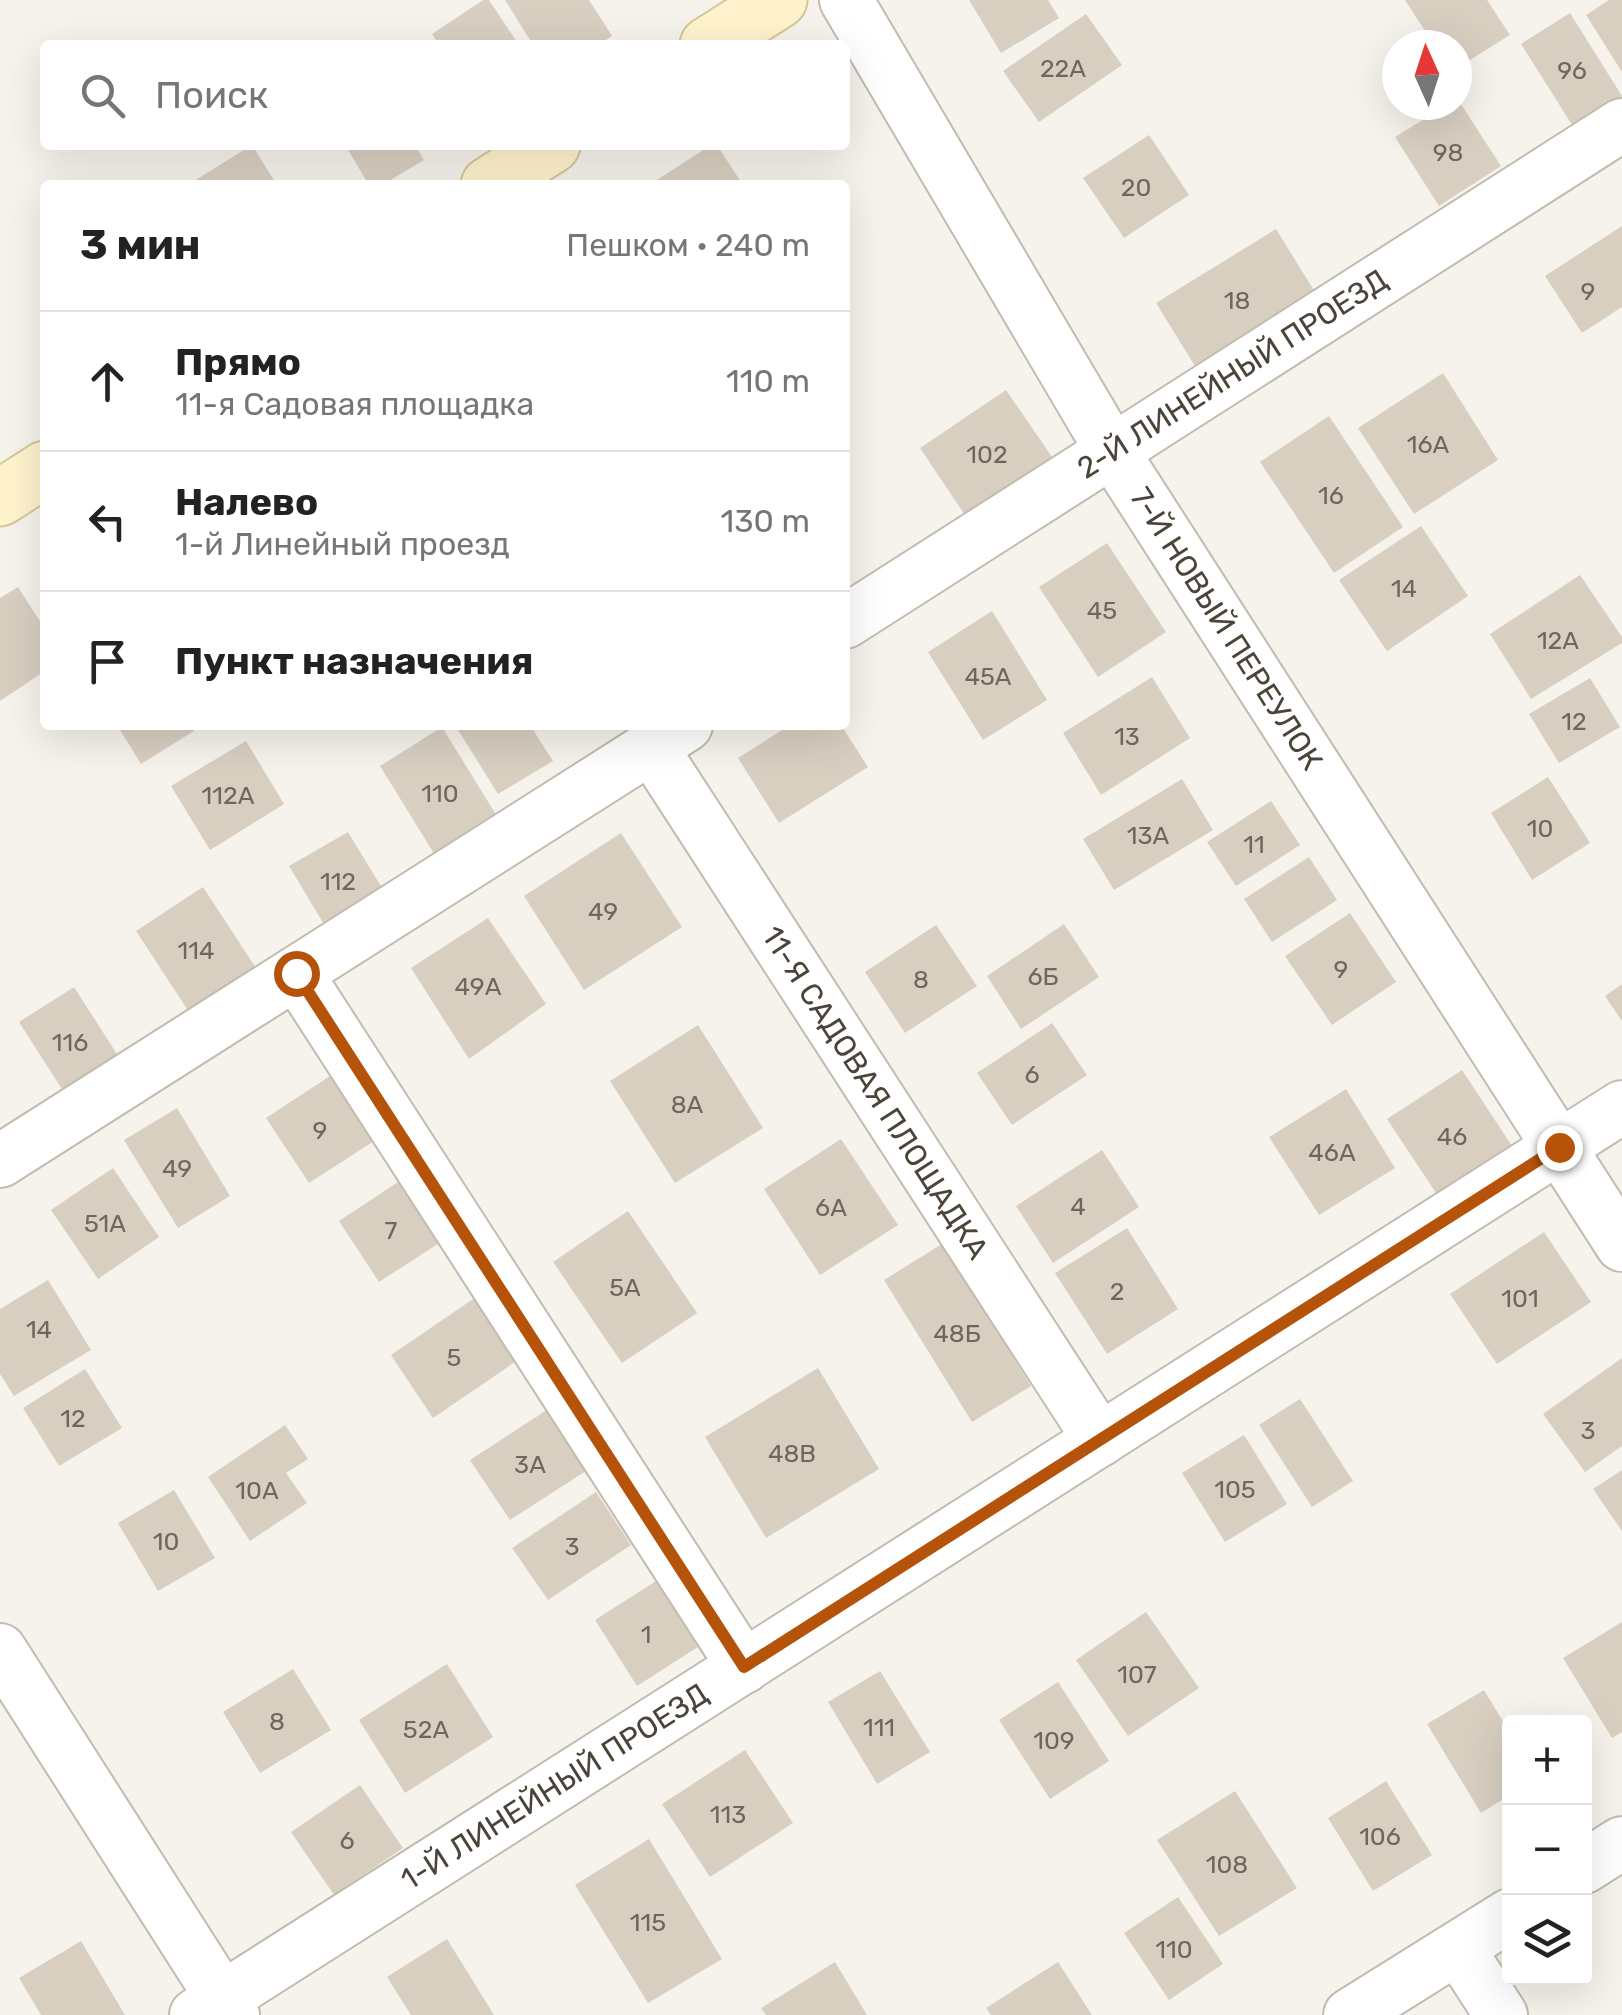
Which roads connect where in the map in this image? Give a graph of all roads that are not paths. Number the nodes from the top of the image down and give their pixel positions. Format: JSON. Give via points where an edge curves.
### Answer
{"nodes":[{"id":1,"x":779,"y":0,"type":"edge"},
{"id":2,"x":846,"y":0,"type":"edge"},
{"id":3,"x":716,"y":40,"type":"edge"},
{"id":4,"x":1618,"y":136,"type":"edge"},
{"id":5,"x":544,"y":150,"type":"edge"},
{"id":6,"x":498,"y":180,"type":"edge"},
{"id":7,"x":1112,"y":451,"type":"junction"},
{"id":8,"x":40,"y":472,"type":"edge"},
{"id":9,"x":0,"y":498,"type":"edge"},
{"id":10,"x":850,"y":619,"type":"edge"},
{"id":11,"x":668,"y":736,"type":"edge"},
{"id":12,"x":296,"y":973,"type":"junction"},
{"id":13,"x":1622,"y":1107,"type":"edge"},
{"id":14,"x":1559,"y":1147,"type":"junction"},
{"id":15,"x":0,"y":1162,"type":"edge"},
{"id":16,"x":1622,"y":1245,"type":"edge"},
{"id":17,"x":1100,"y":1440,"type":"junction"},
{"id":18,"x":0,"y":1650,"type":"edge"},
{"id":19,"x":744,"y":1667,"type":"junction"},
{"id":20,"x":1622,"y":1843,"type":"edge"},
{"id":21,"x":1592,"y":1862,"type":"edge"},
{"id":22,"x":1502,"y":1920,"type":"edge"},
{"id":23,"x":1458,"y":1948,"type":"junction"},
{"id":24,"x":217,"y":2009,"type":"edge"},
{"id":25,"x":1350,"y":2015,"type":"edge"},
{"id":26,"x":1501,"y":2015,"type":"edge"}],
"edges":[{"from":1,"to":3,"type":"main road"},
{"from":2,"to":7,"type":"street","name":"7-Й НОВЫЙ ПЕРЕУЛОК"},
{"from":4,"to":7,"type":"street","name":"2-Й ЛИНЕЙНЫЙ ПРОЕЗД"},
{"from":5,"to":6,"type":"main road"},
{"from":7,"to":10,"type":"street","name":"2-Й ЛИНЕЙНЫЙ ПРОЕЗД"},
{"from":7,"to":14,"type":"street","name":"7-Й НОВЫЙ ПЕРЕУЛОК"},
{"from":8,"to":9,"type":"main road"},
{"from":11,"to":12,"type":"street"},
{"from":11,"to":17,"type":"street","name":"11-Я САДОВАЯ ПЛОЩАДКА"},
{"from":12,"to":15,"type":"street"},
{"from":12,"to":19,"type":"street"},
{"from":13,"to":14,"type":"street","name":"1-Й ЛИНЕЙНЫЙ ПРОЕЗД"},
{"from":14,"to":16,"type":"street","name":"7-Й НОВЫЙ ПЕРЕУЛОК"},
{"from":14,"to":17,"type":"street","name":"1-Й ЛИНЕЙНЫЙ ПРОЕЗД"},
{"from":17,"to":19,"type":"street","name":"1-Й ЛИНЕЙНЫЙ ПРОЕЗД"},
{"from":18,"to":24,"type":"street"},
{"from":19,"to":24,"type":"street","name":"1-Й ЛИНЕЙНЫЙ ПРОЕЗД"},
{"from":20,"to":21,"type":"street"},
{"from":22,"to":23,"type":"street"},
{"from":23,"to":25,"type":"street"},
{"from":23,"to":26,"type":"street"}]}
